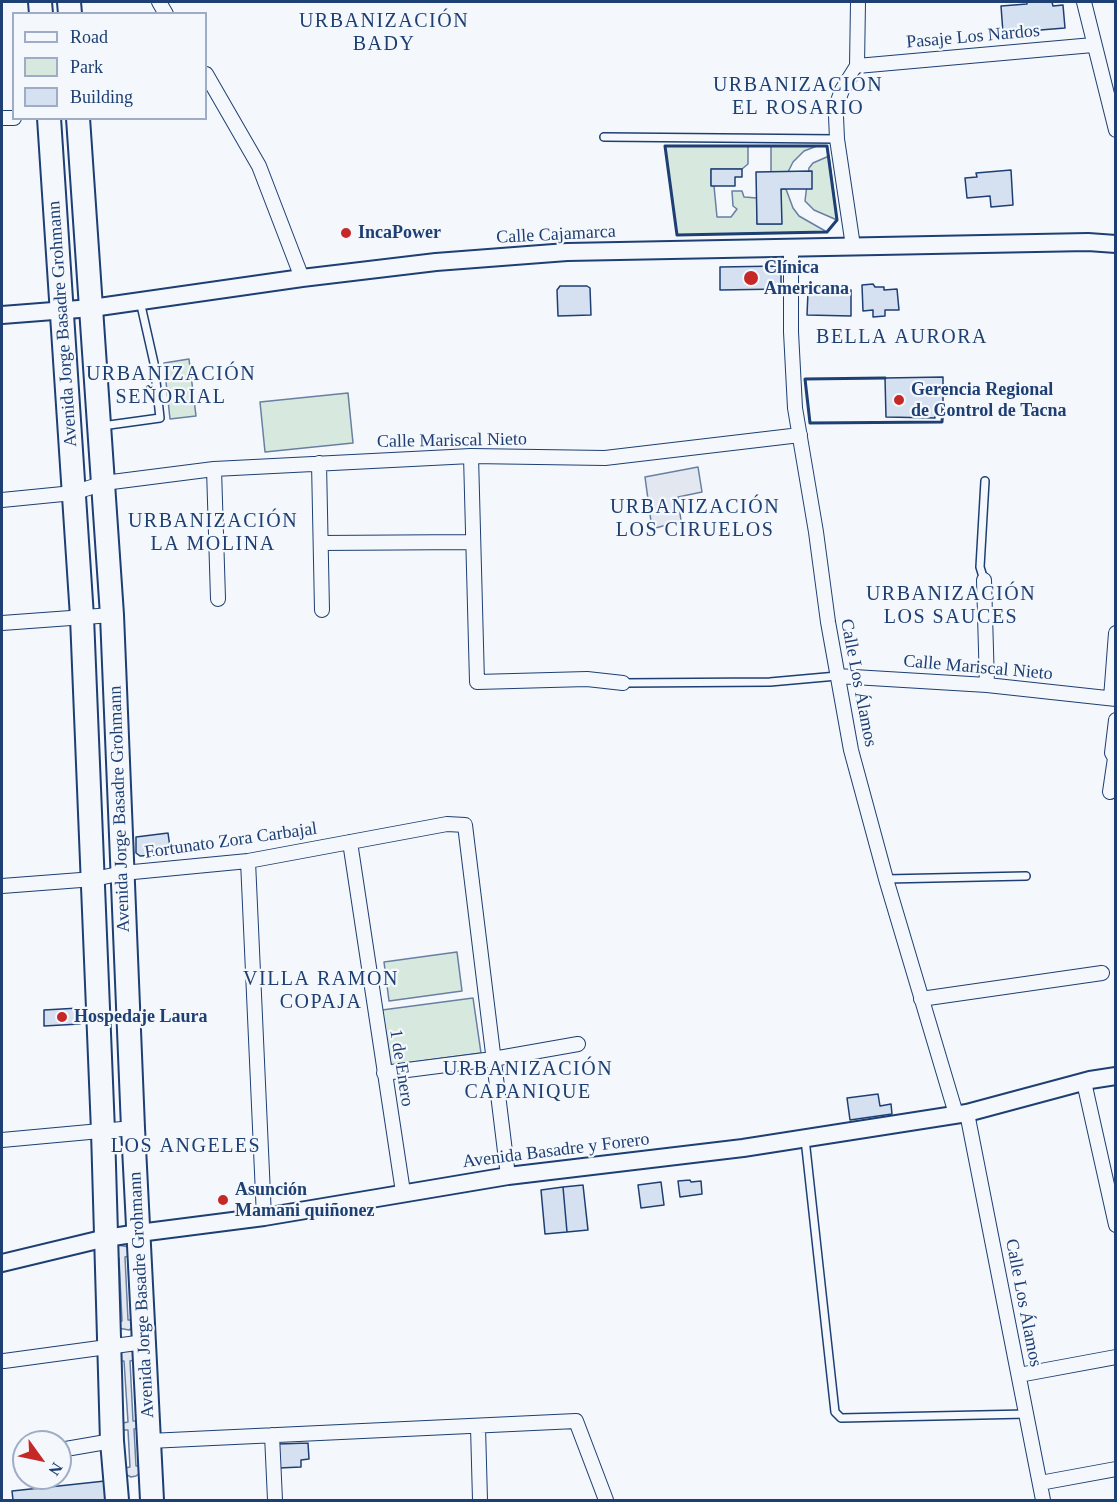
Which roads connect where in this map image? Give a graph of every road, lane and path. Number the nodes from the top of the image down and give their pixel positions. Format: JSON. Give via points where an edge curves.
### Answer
{"nodes":[{"id":1,"x":858,"y":2,"type":"edge"},
{"id":2,"x":1083,"y":2,"type":"edge"},
{"id":3,"x":1093,"y":45,"type":"junction"},
{"id":4,"x":857,"y":66,"type":"junction"},
{"id":5,"x":207,"y":79,"type":"edge"},
{"id":6,"x":212,"y":99,"type":"edge"},
{"id":7,"x":49,"y":120,"type":"edge"},
{"id":8,"x":78,"y":120,"type":"edge"},
{"id":9,"x":1116,"y":130,"type":"edge"},
{"id":10,"x":604,"y":137,"type":"dead end"},
{"id":11,"x":837,"y":139,"type":"junction"},
{"id":12,"x":1116,"y":243,"type":"edge"},
{"id":13,"x":853,"y":246,"type":"junction"},
{"id":14,"x":791,"y":247,"type":"junction"},
{"id":15,"x":302,"y":278,"type":"junction"},
{"id":16,"x":141,"y":301,"type":"junction"},
{"id":17,"x":92,"y":308,"type":"junction"},
{"id":18,"x":63,"y":310,"type":"junction"},
{"id":19,"x":2,"y":315,"type":"edge"},
{"id":20,"x":100,"y":426,"type":"junction"},
{"id":21,"x":800,"y":435,"type":"junction"},
{"id":22,"x":471,"y":456,"type":"junction"},
{"id":23,"x":318,"y":463,"type":"junction"},
{"id":24,"x":214,"y":469,"type":"junction"},
{"id":25,"x":984,"y":481,"type":"dead end"},
{"id":26,"x":104,"y":483,"type":"junction"},
{"id":27,"x":73,"y":493,"type":"junction"},
{"id":28,"x":2,"y":500,"type":"edge"},
{"id":29,"x":472,"y":542,"type":"junction"},
{"id":30,"x":321,"y":543,"type":"junction"},
{"id":31,"x":984,"y":580,"type":"joint"},
{"id":32,"x":218,"y":599,"type":"dead end"},
{"id":33,"x":322,"y":610,"type":"dead end"},
{"id":34,"x":112,"y":615,"type":"junction"},
{"id":35,"x":82,"y":616,"type":"junction"},
{"id":36,"x":2,"y":623,"type":"edge"},
{"id":37,"x":1116,"y":633,"type":"edge"},
{"id":38,"x":837,"y":676,"type":"junction"},
{"id":39,"x":623,"y":683,"type":"joint"},
{"id":40,"x":987,"y":685,"type":"junction"},
{"id":41,"x":1113,"y":699,"type":"edge"},
{"id":42,"x":1116,"y":720,"type":"edge"},
{"id":43,"x":1115,"y":758,"type":"edge"},
{"id":44,"x":1110,"y":792,"type":"dead end"},
{"id":45,"x":350,"y":842,"type":"junction"},
{"id":46,"x":248,"y":861,"type":"junction"},
{"id":47,"x":123,"y":873,"type":"junction"},
{"id":48,"x":1026,"y":876,"type":"dead end"},
{"id":49,"x":94,"y":879,"type":"junction"},
{"id":50,"x":886,"y":879,"type":"junction"},
{"id":51,"x":2,"y":886,"type":"edge"},
{"id":52,"x":1102,"y":973,"type":"dead end"},
{"id":53,"x":921,"y":999,"type":"junction"},
{"id":54,"x":578,"y":1044,"type":"dead end"},
{"id":55,"x":493,"y":1059,"type":"junction"},
{"id":56,"x":384,"y":1073,"type":"junction"},
{"id":57,"x":1116,"y":1076,"type":"edge"},
{"id":58,"x":1084,"y":1082,"type":"junction"},
{"id":59,"x":961,"y":1113,"type":"junction"},
{"id":60,"x":134,"y":1128,"type":"junction"},
{"id":61,"x":103,"y":1131,"type":"junction"},
{"id":62,"x":805,"y":1138,"type":"junction"},
{"id":63,"x":2,"y":1140,"type":"edge"},
{"id":64,"x":508,"y":1176,"type":"junction"},
{"id":65,"x":403,"y":1192,"type":"junction"},
{"id":66,"x":264,"y":1217,"type":"junction"},
{"id":67,"x":1115,"y":1225,"type":"edge"},
{"id":68,"x":139,"y":1233,"type":"junction"},
{"id":69,"x":106,"y":1238,"type":"junction"},
{"id":70,"x":2,"y":1263,"type":"edge"},
{"id":71,"x":144,"y":1342,"type":"junction"},
{"id":72,"x":110,"y":1346,"type":"junction"},
{"id":73,"x":1116,"y":1357,"type":"edge"},
{"id":74,"x":3,"y":1360,"type":"dead end"},
{"id":75,"x":1019,"y":1375,"type":"junction"},
{"id":76,"x":1027,"y":1414,"type":"junction"},
{"id":77,"x":477,"y":1427,"type":"junction"},
{"id":78,"x":272,"y":1435,"type":"junction"},
{"id":79,"x":149,"y":1440,"type":"junction"},
{"id":80,"x":112,"y":1441,"type":"junction"},
{"id":81,"x":72,"y":1448,"type":"edge"},
{"id":82,"x":1116,"y":1469,"type":"edge"},
{"id":83,"x":1040,"y":1483,"type":"junction"},
{"id":84,"x":152,"y":1493,"type":"edge"},
{"id":85,"x":117,"y":1495,"type":"edge"},
{"id":86,"x":275,"y":1500,"type":"edge"},
{"id":87,"x":480,"y":1500,"type":"edge"},
{"id":88,"x":606,"y":1500,"type":"edge"},
{"id":89,"x":1043,"y":1500,"type":"edge"}],
"edges":[{"from":1,"to":4,"type":"street"},
{"from":2,"to":3,"type":"street"},
{"from":3,"to":4,"type":"street","name":"Pasaje Los Nardos"},
{"from":3,"to":9,"type":"street"},
{"from":4,"to":11,"type":"street","via":[[838,101]]},
{"from":5,"to":6,"type":"street"},
{"from":6,"to":15,"type":"street","via":[[260,166]]},
{"from":7,"to":18,"type":"highway","name":"Avenida Jorge Basadre Grohmann"},
{"from":8,"to":17,"type":"highway","name":"Avenida Jorge Basadre Grohmann"},
{"from":10,"to":11,"type":"lane"},
{"from":11,"to":13,"type":"street"},
{"from":12,"to":13,"type":"street","name":"Calle Cajamarca"},
{"from":13,"to":14,"type":"street","name":"Calle Cajamarca"},
{"from":14,"to":15,"type":"street","name":"Calle Cajamarca","via":[[567,252]]},
{"from":14,"to":21,"type":"street","name":"Calle Los Álamos","via":[[792,360]]},
{"from":15,"to":16,"type":"street","name":"Calle Cajamarca"},
{"from":16,"to":17,"type":"street","name":"Calle Cajamarca"},
{"from":16,"to":20,"type":"lane","via":[[160,418]]},
{"from":17,"to":18,"type":"street","name":"Calle Cajamarca"},
{"from":17,"to":20,"type":"highway","name":"Avenida Jorge Basadre Grohmann"},
{"from":18,"to":19,"type":"street","name":"Calle Cajamarca"},
{"from":18,"to":27,"type":"highway","name":"Avenida Jorge Basadre Grohmann"},
{"from":20,"to":26,"type":"highway","name":"Avenida Jorge Basadre Grohmann"},
{"from":21,"to":22,"type":"street","name":"Calle Mariscal Nieto","via":[[605,458]]},
{"from":21,"to":38,"type":"street","name":"Calle Los Álamos"},
{"from":22,"to":23,"type":"street","name":"Calle Mariscal Nieto"},
{"from":22,"to":29,"type":"street"},
{"from":23,"to":24,"type":"street","name":"Calle Mariscal Nieto"},
{"from":23,"to":30,"type":"street"},
{"from":24,"to":26,"type":"street","name":"Calle Mariscal Nieto"},
{"from":24,"to":32,"type":"street"},
{"from":25,"to":31,"type":"lane","via":[[980,567]]},
{"from":26,"to":27,"type":"street","name":"Calle Mariscal Nieto"},
{"from":26,"to":34,"type":"highway","name":"Avenida Jorge Basadre Grohmann"},
{"from":27,"to":28,"type":"street","name":"Calle Mariscal Nieto"},
{"from":27,"to":35,"type":"highway","name":"Avenida Jorge Basadre Grohmann"},
{"from":29,"to":30,"type":"street"},
{"from":29,"to":39,"type":"street","via":[[477,682],[587,679]]},
{"from":30,"to":33,"type":"street"},
{"from":31,"to":40,"type":"street"},
{"from":34,"to":35,"type":"street"},
{"from":34,"to":47,"type":"highway","name":"Avenida Jorge Basadre Grohmann"},
{"from":35,"to":36,"type":"street"},
{"from":35,"to":49,"type":"highway","name":"Avenida Jorge Basadre Grohmann"},
{"from":37,"to":41,"type":"street"},
{"from":38,"to":39,"type":"lane","via":[[770,682]]},
{"from":38,"to":40,"type":"street","name":"Calle Mariscal Nieto"},
{"from":38,"to":50,"type":"street","name":"Calle Los Álamos","via":[[851,750]]},
{"from":40,"to":41,"type":"street","name":"Calle Mariscal Nieto"},
{"from":42,"to":43,"type":"street","via":[[1112,753]]},
{"from":43,"to":44,"type":"street"},
{"from":45,"to":46,"type":"street","name":"Fortunato Zora Carbajal"},
{"from":45,"to":55,"type":"street","name":"Fortunato Zora Carbajal","via":[[447,824],[465,825]]},
{"from":45,"to":56,"type":"street","name":"1 de Enero"},
{"from":46,"to":47,"type":"street","name":"Fortunato Zora Carbajal"},
{"from":46,"to":66,"type":"street"},
{"from":47,"to":49,"type":"street","name":"Fortunato Zora Carbajal"},
{"from":47,"to":60,"type":"highway","name":"Avenida Jorge Basadre Grohmann"},
{"from":48,"to":50,"type":"lane"},
{"from":49,"to":51,"type":"street","name":"Fortunato Zora Carbajal"},
{"from":49,"to":61,"type":"highway","name":"Avenida Jorge Basadre Grohmann"},
{"from":50,"to":53,"type":"street","name":"Calle Los Álamos"},
{"from":52,"to":53,"type":"street"},
{"from":53,"to":59,"type":"street","name":"Calle Los Álamos"},
{"from":54,"to":55,"type":"street"},
{"from":55,"to":56,"type":"street"},
{"from":55,"to":64,"type":"street"},
{"from":56,"to":65,"type":"street","name":"1 de Enero"},
{"from":57,"to":58,"type":"street","name":"Avenida Basadre y Forero"},
{"from":58,"to":59,"type":"street","name":"Avenida Basadre y Forero"},
{"from":58,"to":67,"type":"street"},
{"from":59,"to":62,"type":"street","name":"Avenida Basadre y Forero"},
{"from":59,"to":75,"type":"street","name":"Calle Los Álamos"},
{"from":60,"to":61,"type":"street"},
{"from":60,"to":68,"type":"highway","name":"Avenida Jorge Basadre Grohmann"},
{"from":61,"to":63,"type":"street"},
{"from":61,"to":69,"type":"highway","name":"Avenida Jorge Basadre Grohmann"},
{"from":62,"to":64,"type":"street","name":"Avenida Basadre y Forero"},
{"from":62,"to":76,"type":"lane","via":[[835,1412],[841,1418]]},
{"from":64,"to":65,"type":"street","name":"Avenida Basadre y Forero"},
{"from":65,"to":66,"type":"street","name":"Avenida Basadre y Forero"},
{"from":66,"to":68,"type":"street","name":"Avenida Basadre y Forero"},
{"from":68,"to":69,"type":"street","name":"Avenida Basadre y Forero"},
{"from":68,"to":71,"type":"highway","name":"Avenida Jorge Basadre Grohmann"},
{"from":69,"to":70,"type":"street","name":"Avenida Basadre y Forero"},
{"from":69,"to":72,"type":"highway","name":"Avenida Jorge Basadre Grohmann"},
{"from":71,"to":72,"type":"street"},
{"from":71,"to":79,"type":"highway","name":"Avenida Jorge Basadre Grohmann"},
{"from":72,"to":74,"type":"street"},
{"from":72,"to":80,"type":"highway","name":"Avenida Jorge Basadre Grohmann"},
{"from":73,"to":75,"type":"street"},
{"from":75,"to":76,"type":"street","name":"Calle Los Álamos"},
{"from":76,"to":83,"type":"street","name":"Calle Los Álamos"},
{"from":77,"to":78,"type":"street"},
{"from":77,"to":87,"type":"street"},
{"from":77,"to":88,"type":"street","via":[[576,1421]]},
{"from":78,"to":79,"type":"street"},
{"from":78,"to":86,"type":"street"},
{"from":79,"to":84,"type":"highway","name":"Avenida Jorge Basadre Grohmann"},
{"from":80,"to":81,"type":"street"},
{"from":80,"to":85,"type":"highway","name":"Avenida Jorge Basadre Grohmann"},
{"from":82,"to":83,"type":"street"},
{"from":83,"to":89,"type":"street","name":"Calle Los Álamos"},
{"from":84,"to":85,"type":"highway"}]}
